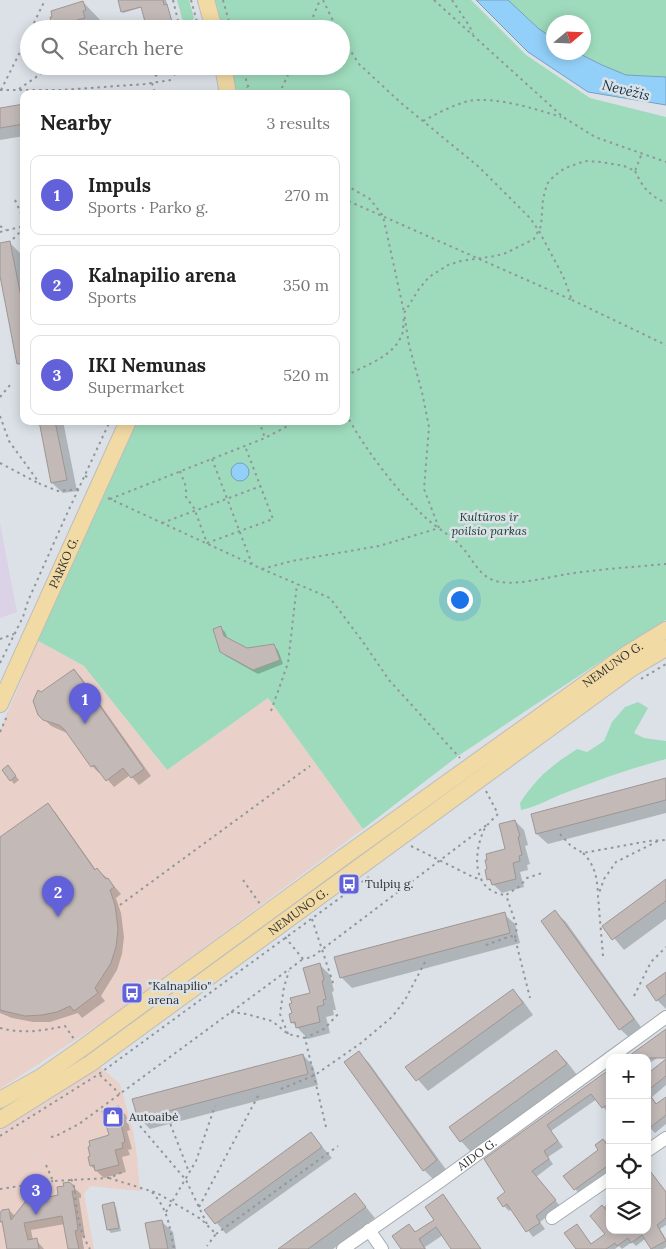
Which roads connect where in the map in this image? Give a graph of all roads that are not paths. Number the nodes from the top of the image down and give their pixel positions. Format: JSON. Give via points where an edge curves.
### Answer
{"nodes":[{"id":1,"x":206,"y":0,"type":"edge"},
{"id":2,"x":212,"y":20,"type":"edge"},
{"id":3,"x":225,"y":75,"type":"edge"},
{"id":4,"x":227,"y":90,"type":"edge"},
{"id":5,"x":126,"y":425,"type":"edge"},
{"id":6,"x":666,"y":630,"type":"edge"},
{"id":7,"x":666,"y":648,"type":"edge"},
{"id":8,"x":0,"y":704,"type":"edge"},
{"id":9,"x":474,"y":773,"type":"junction"},
{"id":10,"x":666,"y":1017,"type":"edge"},
{"id":11,"x":615,"y":1054,"type":"edge"},
{"id":12,"x":606,"y":1061,"type":"edge"},
{"id":13,"x":0,"y":1100,"type":"edge"},
{"id":14,"x":0,"y":1120,"type":"edge"},
{"id":15,"x":666,"y":1138,"type":"edge"},
{"id":16,"x":651,"y":1148,"type":"edge"},
{"id":17,"x":606,"y":1181,"type":"edge"},
{"id":18,"x":552,"y":1218,"type":"dead end"},
{"id":19,"x":369,"y":1230,"type":"junction"},
{"id":20,"x":343,"y":1249,"type":"edge"},
{"id":21,"x":382,"y":1249,"type":"edge"}],
"edges":[{"from":1,"to":2,"type":"main road"},
{"from":3,"to":4,"type":"main road"},
{"from":5,"to":8,"type":"main road","name":"PARKO G.","via":[[102,490]]},
{"from":6,"to":9,"type":"main road","name":"NEMUNO G.","via":[[627,654]]},
{"from":7,"to":9,"type":"main road","name":"NEMUNO G."},
{"from":9,"to":13,"type":"main road","name":"NEMUNO G.","via":[[322,873],[81,1049]]},
{"from":9,"to":14,"type":"main road","name":"NEMUNO G.","via":[[91,1063]]},
{"from":10,"to":11,"type":"street","name":"AIDO G."},
{"from":12,"to":19,"type":"street","name":"AIDO G."},
{"from":15,"to":16,"type":"street"},
{"from":17,"to":18,"type":"street"},
{"from":19,"to":20,"type":"street","name":"AIDO G."},
{"from":19,"to":21,"type":"street"}]}
